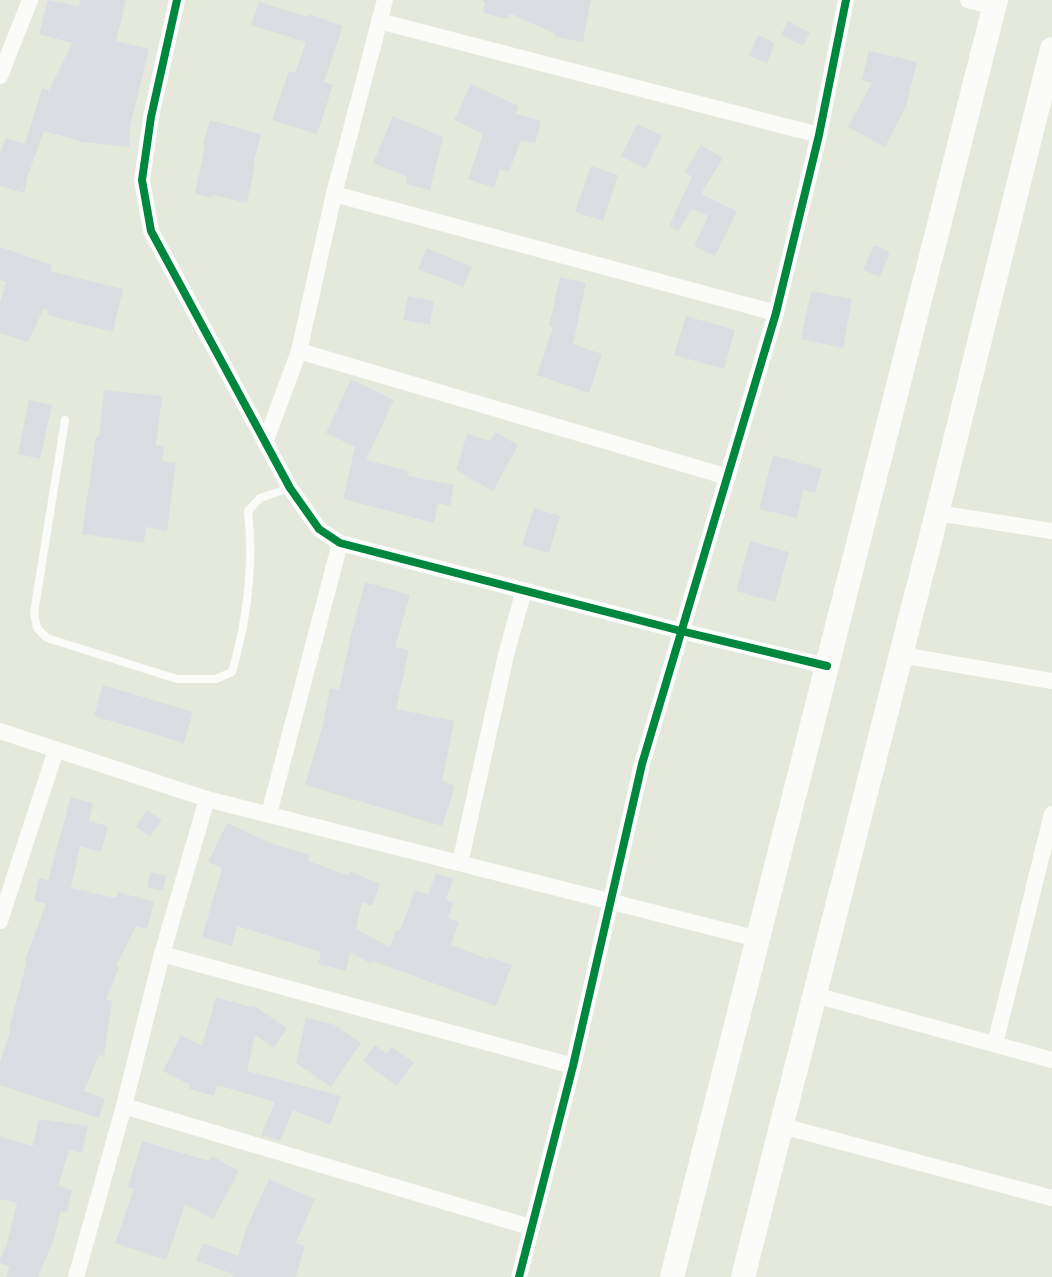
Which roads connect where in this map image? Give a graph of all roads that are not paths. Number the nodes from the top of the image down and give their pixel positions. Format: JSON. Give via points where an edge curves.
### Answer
{"nodes":[{"id":1,"x":30,"y":0,"type":"edge"},
{"id":2,"x":177,"y":0,"type":"edge"},
{"id":3,"x":385,"y":0,"type":"edge"},
{"id":4,"x":846,"y":0,"type":"edge"},
{"id":5,"x":968,"y":0,"type":"edge"},
{"id":6,"x":995,"y":3,"type":"edge"},
{"id":7,"x":379,"y":21,"type":"junction"},
{"id":8,"x":1050,"y":64,"type":"edge"},
{"id":9,"x":0,"y":76,"type":"edge"},
{"id":10,"x":819,"y":135,"type":"junction"},
{"id":11,"x":334,"y":194,"type":"junction"},
{"id":12,"x":776,"y":313,"type":"junction"},
{"id":13,"x":299,"y":351,"type":"junction"},
{"id":14,"x":65,"y":420,"type":"dead end"},
{"id":15,"x":265,"y":443,"type":"junction"},
{"id":16,"x":728,"y":477,"type":"junction"},
{"id":17,"x":290,"y":488,"type":"junction"},
{"id":18,"x":937,"y":513,"type":"junction"},
{"id":19,"x":1052,"y":531,"type":"edge"},
{"id":20,"x":340,"y":543,"type":"junction"},
{"id":21,"x":524,"y":590,"type":"junction"},
{"id":22,"x":681,"y":631,"type":"junction"},
{"id":23,"x":901,"y":655,"type":"junction"},
{"id":24,"x":827,"y":666,"type":"junction"},
{"id":25,"x":1052,"y":681,"type":"edge"},
{"id":26,"x":0,"y":731,"type":"edge"},
{"id":27,"x":56,"y":750,"type":"junction"},
{"id":28,"x":207,"y":799,"type":"junction"},
{"id":29,"x":269,"y":814,"type":"junction"},
{"id":30,"x":1052,"y":814,"type":"edge"},
{"id":31,"x":460,"y":863,"type":"junction"},
{"id":32,"x":612,"y":902,"type":"junction"},
{"id":33,"x":0,"y":921,"type":"edge"},
{"id":34,"x":758,"y":939,"type":"junction"},
{"id":35,"x":162,"y":954,"type":"junction"},
{"id":36,"x":815,"y":995,"type":"junction"},
{"id":37,"x":995,"y":1044,"type":"junction"},
{"id":38,"x":1052,"y":1060,"type":"edge"},
{"id":39,"x":573,"y":1066,"type":"junction"},
{"id":40,"x":124,"y":1106,"type":"junction"},
{"id":41,"x":782,"y":1126,"type":"junction"},
{"id":42,"x":1052,"y":1198,"type":"edge"},
{"id":43,"x":530,"y":1227,"type":"junction"},
{"id":44,"x":76,"y":1277,"type":"edge"},
{"id":45,"x":519,"y":1277,"type":"edge"},
{"id":46,"x":672,"y":1277,"type":"edge"},
{"id":47,"x":743,"y":1277,"type":"edge"}],
"edges":[{"from":1,"to":9,"type":"street"},
{"from":2,"to":15,"type":"street","via":[[142,180],[151,231]]},
{"from":3,"to":7,"type":"street"},
{"from":4,"to":10,"type":"street"},
{"from":5,"to":6,"type":"street"},
{"from":6,"to":24,"type":"main road"},
{"from":7,"to":10,"type":"street"},
{"from":7,"to":11,"type":"street"},
{"from":8,"to":18,"type":"main road"},
{"from":10,"to":12,"type":"street"},
{"from":11,"to":12,"type":"street"},
{"from":11,"to":13,"type":"street"},
{"from":12,"to":16,"type":"street"},
{"from":13,"to":15,"type":"street"},
{"from":13,"to":16,"type":"street"},
{"from":14,"to":17,"type":"lane","via":[[34,613],[37,628],[47,638],[163,675],[216,679],[232,672],[248,597],[248,511],[260,498]]},
{"from":15,"to":17,"type":"street"},
{"from":16,"to":22,"type":"street"},
{"from":17,"to":20,"type":"street","via":[[319,529]]},
{"from":18,"to":19,"type":"street"},
{"from":18,"to":23,"type":"main road"},
{"from":20,"to":21,"type":"street"},
{"from":20,"to":29,"type":"street"},
{"from":21,"to":22,"type":"street"},
{"from":21,"to":31,"type":"street"},
{"from":22,"to":24,"type":"street"},
{"from":22,"to":32,"type":"street","via":[[642,764]]},
{"from":23,"to":25,"type":"street"},
{"from":23,"to":36,"type":"main road"},
{"from":24,"to":34,"type":"main road"},
{"from":26,"to":27,"type":"street"},
{"from":27,"to":28,"type":"street"},
{"from":27,"to":33,"type":"street"},
{"from":28,"to":29,"type":"street"},
{"from":28,"to":35,"type":"street"},
{"from":29,"to":31,"type":"street"},
{"from":30,"to":37,"type":"street"},
{"from":31,"to":32,"type":"street"},
{"from":32,"to":34,"type":"street"},
{"from":32,"to":39,"type":"street"},
{"from":34,"to":46,"type":"main road"},
{"from":35,"to":39,"type":"street"},
{"from":35,"to":40,"type":"street"},
{"from":36,"to":37,"type":"street"},
{"from":36,"to":41,"type":"main road"},
{"from":37,"to":38,"type":"street"},
{"from":39,"to":43,"type":"street"},
{"from":40,"to":43,"type":"street"},
{"from":40,"to":44,"type":"street"},
{"from":41,"to":42,"type":"street"},
{"from":41,"to":47,"type":"main road"},
{"from":43,"to":45,"type":"street"}]}
